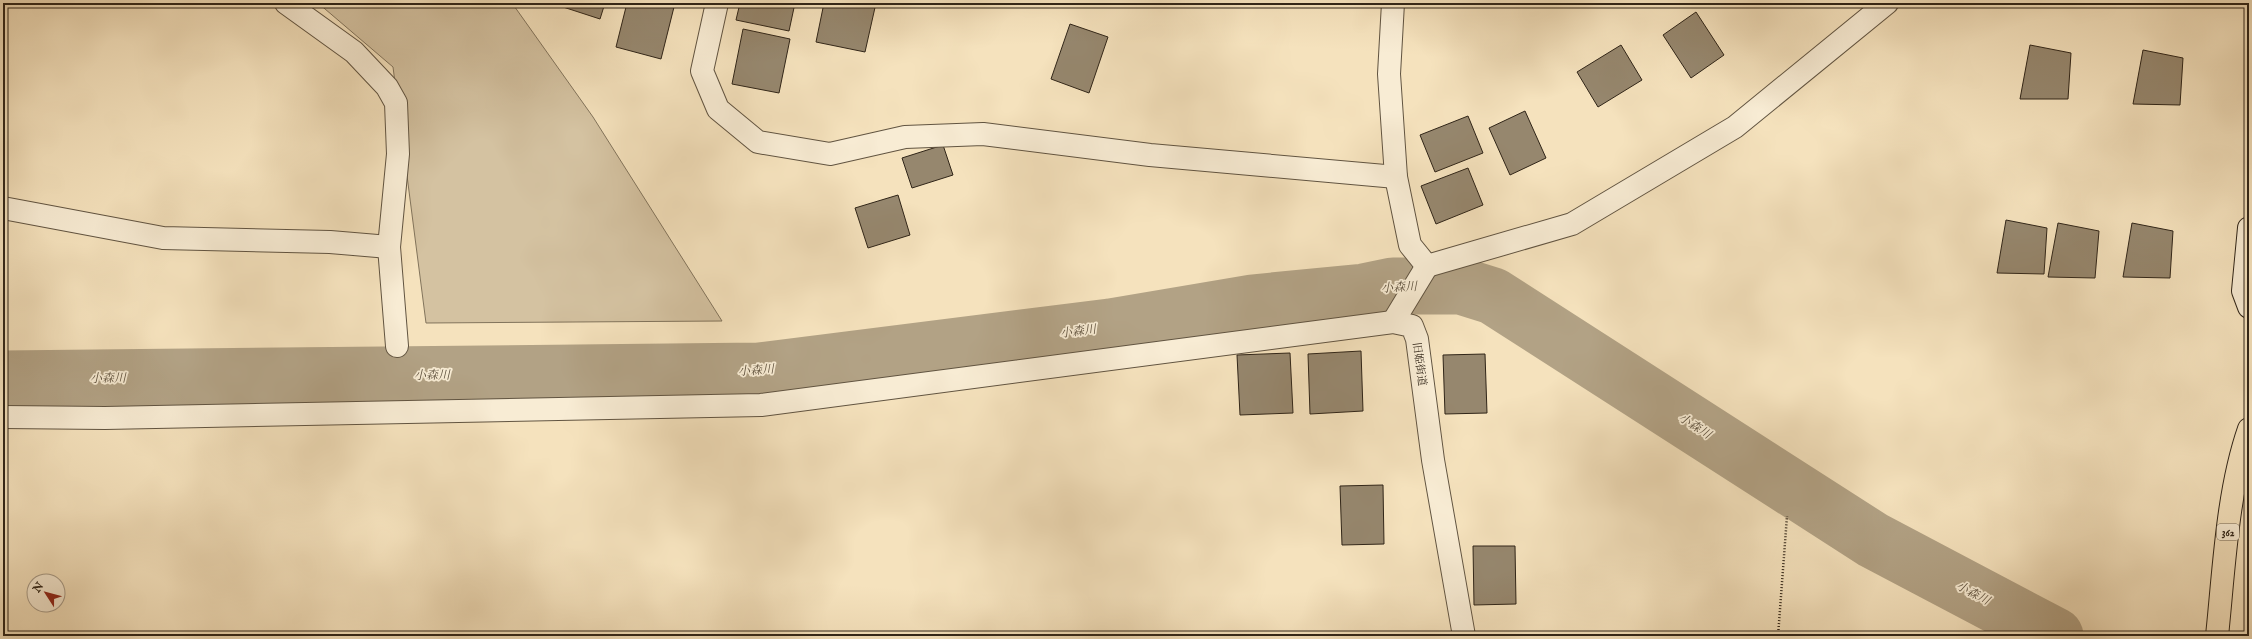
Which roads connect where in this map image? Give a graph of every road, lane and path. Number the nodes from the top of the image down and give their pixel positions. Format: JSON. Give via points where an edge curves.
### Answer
{"nodes":[{"id":1,"x":286,"y":3,"type":"edge"},
{"id":2,"x":717,"y":3,"type":"edge"},
{"id":3,"x":1393,"y":3,"type":"edge"},
{"id":4,"x":1887,"y":3,"type":"edge"},
{"id":5,"x":1396,"y":178,"type":"junction"},
{"id":6,"x":3,"y":208,"type":"edge"},
{"id":7,"x":2249,"y":228,"type":"edge"},
{"id":8,"x":389,"y":248,"type":"junction"},
{"id":9,"x":1427,"y":266,"type":"junction"},
{"id":10,"x":2249,"y":307,"type":"edge"},
{"id":11,"x":1393,"y":322,"type":"junction"},
{"id":12,"x":397,"y":346,"type":"dead end"},
{"id":13,"x":3,"y":417,"type":"edge"},
{"id":14,"x":2249,"y":429,"type":"edge"},
{"id":15,"x":1787,"y":516,"type":"dead end"},
{"id":16,"x":1464,"y":636,"type":"edge"},
{"id":17,"x":1778,"y":636,"type":"edge"},
{"id":18,"x":2217,"y":636,"type":"edge"}],
"edges":[{"from":1,"to":8,"type":"street","via":[[354,52],[387,88],[396,103],[398,154]]},
{"from":2,"to":5,"type":"street","via":[[702,71],[718,109],[758,142],[830,154],[905,137],[983,134],[1150,155]]},
{"from":3,"to":5,"type":"street","via":[[1389,74]]},
{"from":4,"to":9,"type":"street","via":[[1735,127],[1572,224]]},
{"from":5,"to":9,"type":"street","via":[[1410,245]]},
{"from":6,"to":8,"type":"street","via":[[163,238],[330,242]]},
{"from":7,"to":10,"type":"street","via":[[2243,291]]},
{"from":8,"to":12,"type":"street"},
{"from":9,"to":11,"type":"street"},
{"from":11,"to":13,"type":"street","via":[[761,405],[113,418]]},
{"from":11,"to":16,"type":"street","name":"旧姫街道","via":[[1412,326],[1417,339],[1433,460]]},
{"from":14,"to":18,"type":"highway","number":"362","via":[[2244,442],[2230,516]]},
{"from":15,"to":17,"type":"path"}]}
